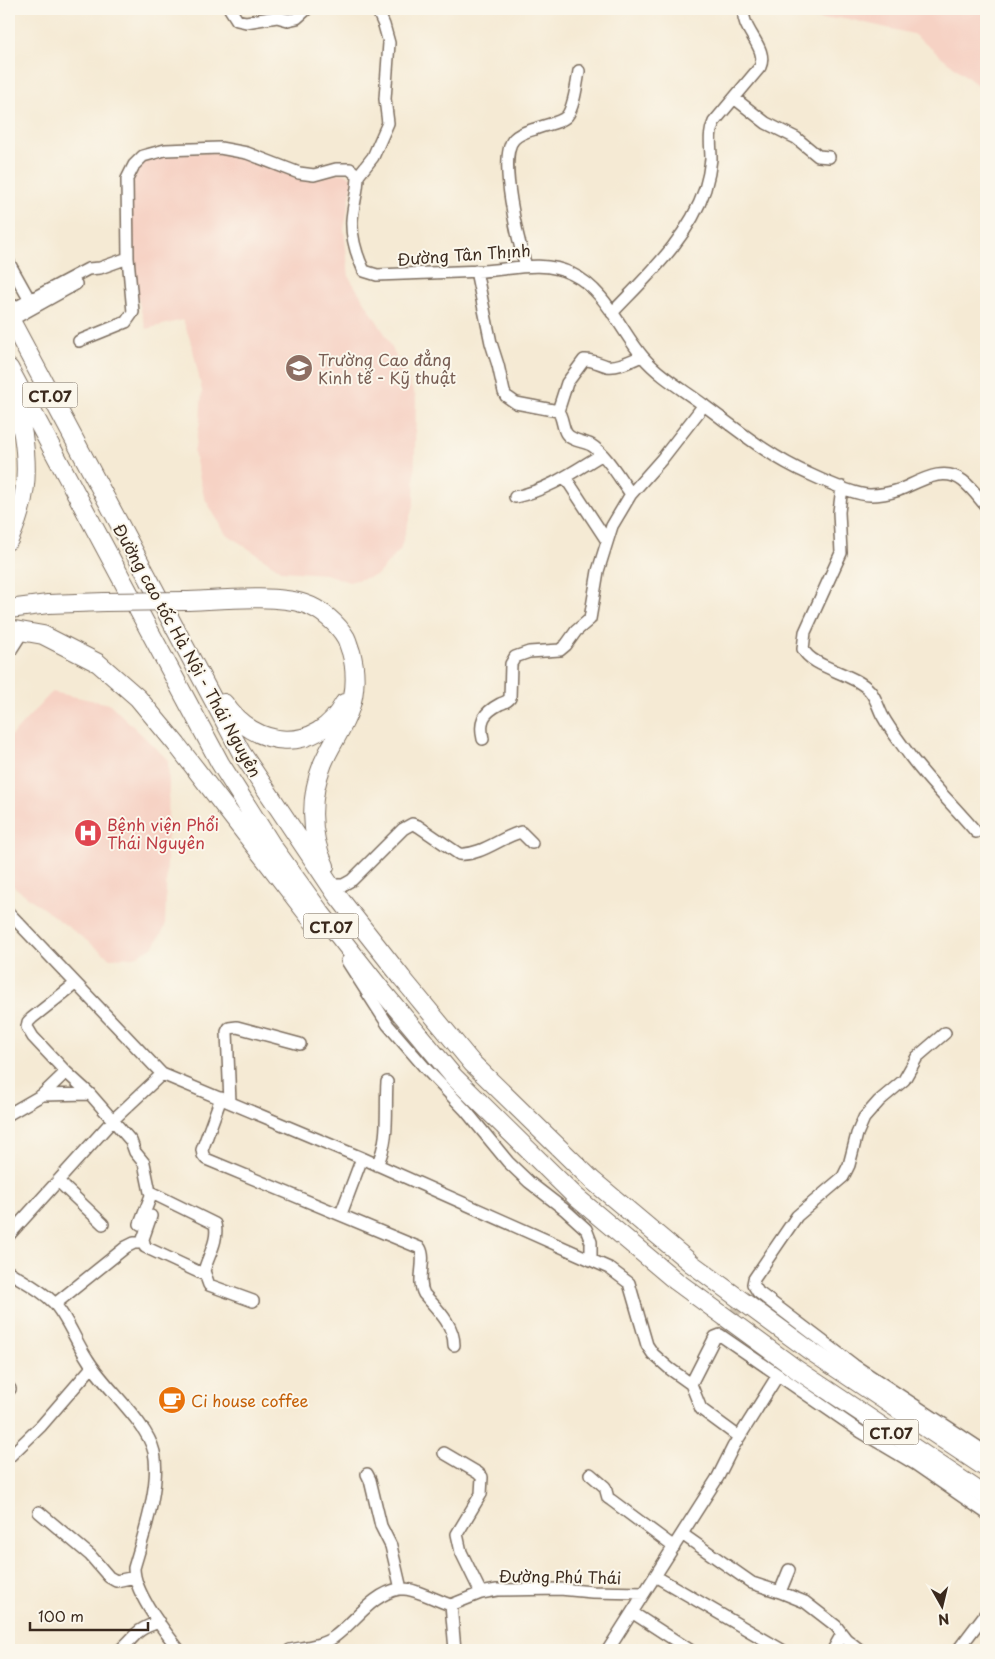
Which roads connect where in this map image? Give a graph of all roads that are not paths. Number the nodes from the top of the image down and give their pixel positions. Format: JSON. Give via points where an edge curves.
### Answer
{"nodes":[{"id":1,"x":230,"y":9,"type":"edge"},
{"id":2,"x":307,"y":9,"type":"edge"},
{"id":3,"x":377,"y":9,"type":"edge"},
{"id":4,"x":744,"y":9,"type":"edge"},
{"id":5,"x":578,"y":71,"type":"dead end"},
{"id":6,"x":734,"y":98,"type":"junction"},
{"id":7,"x":828,"y":157,"type":"dead end"},
{"id":8,"x":358,"y":176,"type":"junction"},
{"id":9,"x":128,"y":258,"type":"junction"},
{"id":10,"x":9,"y":263,"type":"edge"},
{"id":11,"x":526,"y":266,"type":"junction"},
{"id":12,"x":476,"y":271,"type":"junction"},
{"id":13,"x":31,"y":304,"type":"junction"},
{"id":14,"x":612,"y":313,"type":"junction"},
{"id":15,"x":12,"y":315,"type":"edge"},
{"id":16,"x":79,"y":341,"type":"dead end"},
{"id":17,"x":642,"y":356,"type":"junction"},
{"id":18,"x":9,"y":368,"type":"edge"},
{"id":19,"x":9,"y":385,"type":"edge"},
{"id":20,"x":704,"y":406,"type":"junction"},
{"id":21,"x":558,"y":411,"type":"junction"},
{"id":22,"x":601,"y":455,"type":"junction"},
{"id":23,"x":92,"y":474,"type":"junction"},
{"id":24,"x":565,"y":476,"type":"junction"},
{"id":25,"x":842,"y":487,"type":"junction"},
{"id":26,"x":631,"y":494,"type":"junction"},
{"id":27,"x":515,"y":496,"type":"dead end"},
{"id":28,"x":986,"y":506,"type":"edge"},
{"id":29,"x":9,"y":540,"type":"edge"},
{"id":30,"x":607,"y":541,"type":"junction"},
{"id":31,"x":9,"y":609,"type":"edge"},
{"id":32,"x":16,"y":630,"type":"edge"},
{"id":33,"x":9,"y":653,"type":"edge"},
{"id":34,"x":354,"y":682,"type":"junction"},
{"id":35,"x":483,"y":739,"type":"dead end"},
{"id":36,"x":976,"y":832,"type":"dead end"},
{"id":37,"x":532,"y":843,"type":"dead end"},
{"id":38,"x":338,"y":885,"type":"junction"},
{"id":39,"x":9,"y":913,"type":"edge"},
{"id":40,"x":347,"y":961,"type":"junction"},
{"id":41,"x":402,"y":978,"type":"junction"},
{"id":42,"x":75,"y":984,"type":"junction"},
{"id":43,"x":945,"y":1033,"type":"dead end"},
{"id":44,"x":300,"y":1044,"type":"dead end"},
{"id":45,"x":66,"y":1072,"type":"junction"},
{"id":46,"x":162,"y":1074,"type":"junction"},
{"id":47,"x":454,"y":1077,"type":"junction"},
{"id":48,"x":387,"y":1082,"type":"dead end"},
{"id":49,"x":90,"y":1094,"type":"junction"},
{"id":50,"x":42,"y":1095,"type":"junction"},
{"id":51,"x":226,"y":1100,"type":"junction"},
{"id":52,"x":9,"y":1114,"type":"edge"},
{"id":53,"x":113,"y":1120,"type":"junction"},
{"id":54,"x":362,"y":1158,"type":"junction"},
{"id":55,"x":377,"y":1165,"type":"junction"},
{"id":56,"x":58,"y":1181,"type":"junction"},
{"id":57,"x":152,"y":1193,"type":"junction"},
{"id":58,"x":341,"y":1214,"type":"junction"},
{"id":59,"x":151,"y":1216,"type":"dead end"},
{"id":60,"x":103,"y":1224,"type":"dead end"},
{"id":61,"x":140,"y":1224,"type":"dead end"},
{"id":62,"x":9,"y":1235,"type":"edge"},
{"id":63,"x":143,"y":1243,"type":"junction"},
{"id":64,"x":591,"y":1260,"type":"junction"},
{"id":65,"x":9,"y":1272,"type":"edge"},
{"id":66,"x":204,"y":1275,"type":"junction"},
{"id":67,"x":253,"y":1301,"type":"dead end"},
{"id":68,"x":55,"y":1304,"type":"junction"},
{"id":69,"x":454,"y":1345,"type":"dead end"},
{"id":70,"x":92,"y":1367,"type":"junction"},
{"id":71,"x":778,"y":1375,"type":"junction"},
{"id":72,"x":691,"y":1384,"type":"junction"},
{"id":73,"x":739,"y":1437,"type":"junction"},
{"id":74,"x":986,"y":1452,"type":"edge"},
{"id":75,"x":444,"y":1453,"type":"dead end"},
{"id":76,"x":9,"y":1457,"type":"edge"},
{"id":77,"x":986,"y":1468,"type":"edge"},
{"id":78,"x":367,"y":1474,"type":"dead end"},
{"id":79,"x":590,"y":1474,"type":"dead end"},
{"id":80,"x":986,"y":1496,"type":"edge"},
{"id":81,"x":39,"y":1512,"type":"dead end"},
{"id":82,"x":986,"y":1513,"type":"edge"},
{"id":83,"x":682,"y":1534,"type":"junction"},
{"id":84,"x":674,"y":1547,"type":"junction"},
{"id":85,"x":789,"y":1570,"type":"dead end"},
{"id":86,"x":656,"y":1576,"type":"junction"},
{"id":87,"x":135,"y":1577,"type":"junction"},
{"id":88,"x":401,"y":1589,"type":"junction"},
{"id":89,"x":780,"y":1592,"type":"junction"},
{"id":90,"x":481,"y":1593,"type":"junction"},
{"id":91,"x":644,"y":1593,"type":"junction"},
{"id":92,"x":451,"y":1605,"type":"junction"},
{"id":93,"x":633,"y":1613,"type":"junction"},
{"id":94,"x":986,"y":1614,"type":"edge"},
{"id":95,"x":159,"y":1622,"type":"junction"},
{"id":96,"x":842,"y":1634,"type":"junction"},
{"id":97,"x":120,"y":1650,"type":"edge"},
{"id":98,"x":179,"y":1650,"type":"edge"},
{"id":99,"x":290,"y":1650,"type":"edge"},
{"id":100,"x":456,"y":1650,"type":"edge"},
{"id":101,"x":608,"y":1650,"type":"edge"},
{"id":102,"x":690,"y":1650,"type":"edge"},
{"id":103,"x":782,"y":1650,"type":"edge"},
{"id":104,"x":833,"y":1650,"type":"edge"},
{"id":105,"x":860,"y":1650,"type":"edge"},
{"id":106,"x":958,"y":1650,"type":"edge"}],
"edges":[{"from":1,"to":2,"type":"street","via":[[237,20],[246,22],[277,17],[288,20]]},
{"from":3,"to":8,"type":"street","via":[[389,44],[385,99],[388,123],[373,157]]},
{"from":4,"to":6,"type":"street","via":[[743,19],[761,53],[762,62]]},
{"from":5,"to":11,"type":"street","via":[[576,94],[568,115],[523,133],[513,140],[509,150],[513,218]]},
{"from":6,"to":7,"type":"street","via":[[818,156]]},
{"from":6,"to":14,"type":"street","via":[[711,127],[710,169],[695,211],[666,255]]},
{"from":8,"to":9,"type":"street","via":[[350,170],[336,169],[314,175],[299,173],[247,153],[220,148],[165,150],[143,156],[127,179]]},
{"from":8,"to":12,"type":"street","name":"Đường Tân Thịnh","via":[[352,222],[358,259],[364,271],[377,275]]},
{"from":9,"to":13,"type":"street","via":[[88,269]]},
{"from":9,"to":16,"type":"street","via":[[133,312],[126,322]]},
{"from":10,"to":13,"type":"street"},
{"from":11,"to":12,"type":"street","name":"Đường Tân Thịnh"},
{"from":11,"to":14,"type":"street","name":"Đường Tân Thịnh","via":[[538,265],[572,274],[599,295]]},
{"from":12,"to":21,"type":"street","via":[[506,396],[516,403]]},
{"from":13,"to":15,"type":"street"},
{"from":14,"to":17,"type":"street","name":"Đường Tân Thịnh"},
{"from":15,"to":23,"type":"highway","name":"Đường cao tốc Hà Nội - Thái Nguyên","number":"CT.07"},
{"from":17,"to":20,"type":"street","name":"Đường Tân Thịnh","via":[[670,382]]},
{"from":17,"to":21,"type":"street","via":[[614,366],[584,360],[567,383]]},
{"from":18,"to":47,"type":"highway","name":"Đường cao tốc Hà Nội - Thái Nguyên","number":"CT.07","via":[[220,763],[273,847],[320,912]]},
{"from":19,"to":29,"type":"highway","via":[[18,406],[27,473],[18,517]]},
{"from":20,"to":25,"type":"street","name":"Đường Tân Thịnh","via":[[786,464]]},
{"from":20,"to":26,"type":"street"},
{"from":21,"to":22,"type":"street","via":[[566,433],[592,446]]},
{"from":22,"to":24,"type":"street"},
{"from":22,"to":26,"type":"street"},
{"from":23,"to":34,"type":"highway","via":[[150,567],[217,693],[245,728],[286,740],[305,738],[333,718],[343,706]]},
{"from":23,"to":41,"type":"highway","name":"Đường cao tốc Hà Nội - Thái Nguyên","number":"CT.07","via":[[241,752],[336,894]]},
{"from":24,"to":27,"type":"street","via":[[544,488]]},
{"from":24,"to":30,"type":"street"},
{"from":25,"to":28,"type":"street","name":"Đường Tân Thịnh","via":[[869,495],[884,494],[926,478],[947,475],[964,482]]},
{"from":25,"to":36,"type":"street","via":[[839,512],[842,553],[805,632],[803,649],[810,658],[869,690],[893,732],[929,781]]},
{"from":26,"to":30,"type":"street"},
{"from":30,"to":35,"type":"street","via":[[590,619],[560,650],[529,652],[516,657],[511,664],[510,698],[482,720]]},
{"from":31,"to":34,"type":"highway","bridge":true,"via":[[105,602],[269,600],[306,604],[329,618],[347,638]]},
{"from":32,"to":33,"type":"street"},
{"from":32,"to":40,"type":"highway","via":[[43,635],[98,663],[138,698]]},
{"from":34,"to":38,"type":"highway","via":[[351,708],[323,763],[314,791],[313,826],[319,854]]},
{"from":37,"to":38,"type":"street","via":[[521,832],[473,853],[459,854],[412,824],[352,880]]},
{"from":38,"to":41,"type":"highway","via":[[381,942]]},
{"from":39,"to":42,"type":"street"},
{"from":40,"to":47,"type":"highway"},
{"from":40,"to":64,"type":"street","via":[[388,1025],[515,1170],[586,1229],[591,1242]]},
{"from":41,"to":77,"type":"highway","name":"Đường cao tốc Hà Nội - Thái Nguyên","number":"CT.07","via":[[472,1063],[592,1180],[692,1264],[809,1350]]},
{"from":42,"to":45,"type":"street","via":[[32,1018],[27,1027]]},
{"from":42,"to":46,"type":"street"},
{"from":43,"to":74,"type":"street","via":[[917,1057],[904,1080],[864,1118],[842,1177],[797,1216],[754,1279],[750,1290],[854,1365]]},
{"from":44,"to":51,"type":"street","via":[[237,1027],[229,1028]]},
{"from":45,"to":49,"type":"street"},
{"from":45,"to":50,"type":"street"},
{"from":46,"to":51,"type":"street"},
{"from":46,"to":53,"type":"street"},
{"from":47,"to":80,"type":"highway","name":"Đường cao tốc Hà Nội - Thái Nguyên","number":"CT.07","via":[[576,1197],[676,1281],[796,1369]]},
{"from":48,"to":55,"type":"street","via":[[386,1137]]},
{"from":49,"to":50,"type":"street"},
{"from":49,"to":53,"type":"street"},
{"from":50,"to":52,"type":"street"},
{"from":51,"to":54,"type":"street"},
{"from":51,"to":58,"type":"street","via":[[202,1150],[206,1159]]},
{"from":53,"to":56,"type":"street"},
{"from":53,"to":57,"type":"street","via":[[143,1160]]},
{"from":54,"to":55,"type":"street"},
{"from":54,"to":58,"type":"street"},
{"from":55,"to":64,"type":"street"},
{"from":56,"to":60,"type":"street"},
{"from":56,"to":62,"type":"street"},
{"from":57,"to":61,"type":"street"},
{"from":57,"to":66,"type":"street","via":[[215,1224],[216,1238]]},
{"from":58,"to":69,"type":"street","via":[[422,1249],[421,1288],[450,1326]]},
{"from":59,"to":63,"type":"street"},
{"from":63,"to":66,"type":"street","via":[[148,1250]]},
{"from":63,"to":68,"type":"street","via":[[126,1247]]},
{"from":64,"to":72,"type":"street","via":[[629,1283],[650,1350]]},
{"from":65,"to":68,"type":"street"},
{"from":66,"to":67,"type":"street","via":[[211,1286]]},
{"from":68,"to":70,"type":"street"},
{"from":70,"to":76,"type":"street","via":[[41,1426]]},
{"from":70,"to":87,"type":"street","via":[[140,1424],[154,1452],[153,1489],[134,1568]]},
{"from":71,"to":72,"type":"street","via":[[722,1332]]},
{"from":71,"to":73,"type":"street"},
{"from":71,"to":82,"type":"street"},
{"from":72,"to":73,"type":"street","via":[[701,1409]]},
{"from":73,"to":83,"type":"street"},
{"from":75,"to":90,"type":"street","via":[[482,1477],[480,1494],[457,1534],[461,1552]]},
{"from":78,"to":88,"type":"street","via":[[383,1532],[391,1546]]},
{"from":79,"to":84,"type":"street","via":[[605,1487],[608,1498]]},
{"from":81,"to":87,"type":"street","via":[[116,1582]]},
{"from":83,"to":84,"type":"street"},
{"from":83,"to":89,"type":"street","via":[[752,1583]]},
{"from":84,"to":86,"type":"street"},
{"from":85,"to":89,"type":"street"},
{"from":86,"to":91,"type":"street"},
{"from":86,"to":103,"type":"street"},
{"from":87,"to":95,"type":"street"},
{"from":88,"to":92,"type":"street"},
{"from":88,"to":99,"type":"street","via":[[381,1596],[334,1637]]},
{"from":89,"to":96,"type":"street","via":[[805,1602]]},
{"from":90,"to":91,"type":"street","name":"Đường Phú Thái","via":[[517,1588]]},
{"from":90,"to":92,"type":"street","name":"Đường Phú Thái"},
{"from":91,"to":93,"type":"street"},
{"from":92,"to":100,"type":"street"},
{"from":93,"to":101,"type":"street"},
{"from":93,"to":102,"type":"street"},
{"from":94,"to":106,"type":"street"},
{"from":95,"to":97,"type":"street","via":[[137,1633]]},
{"from":95,"to":98,"type":"street"},
{"from":96,"to":104,"type":"street"},
{"from":96,"to":105,"type":"street"}]}
